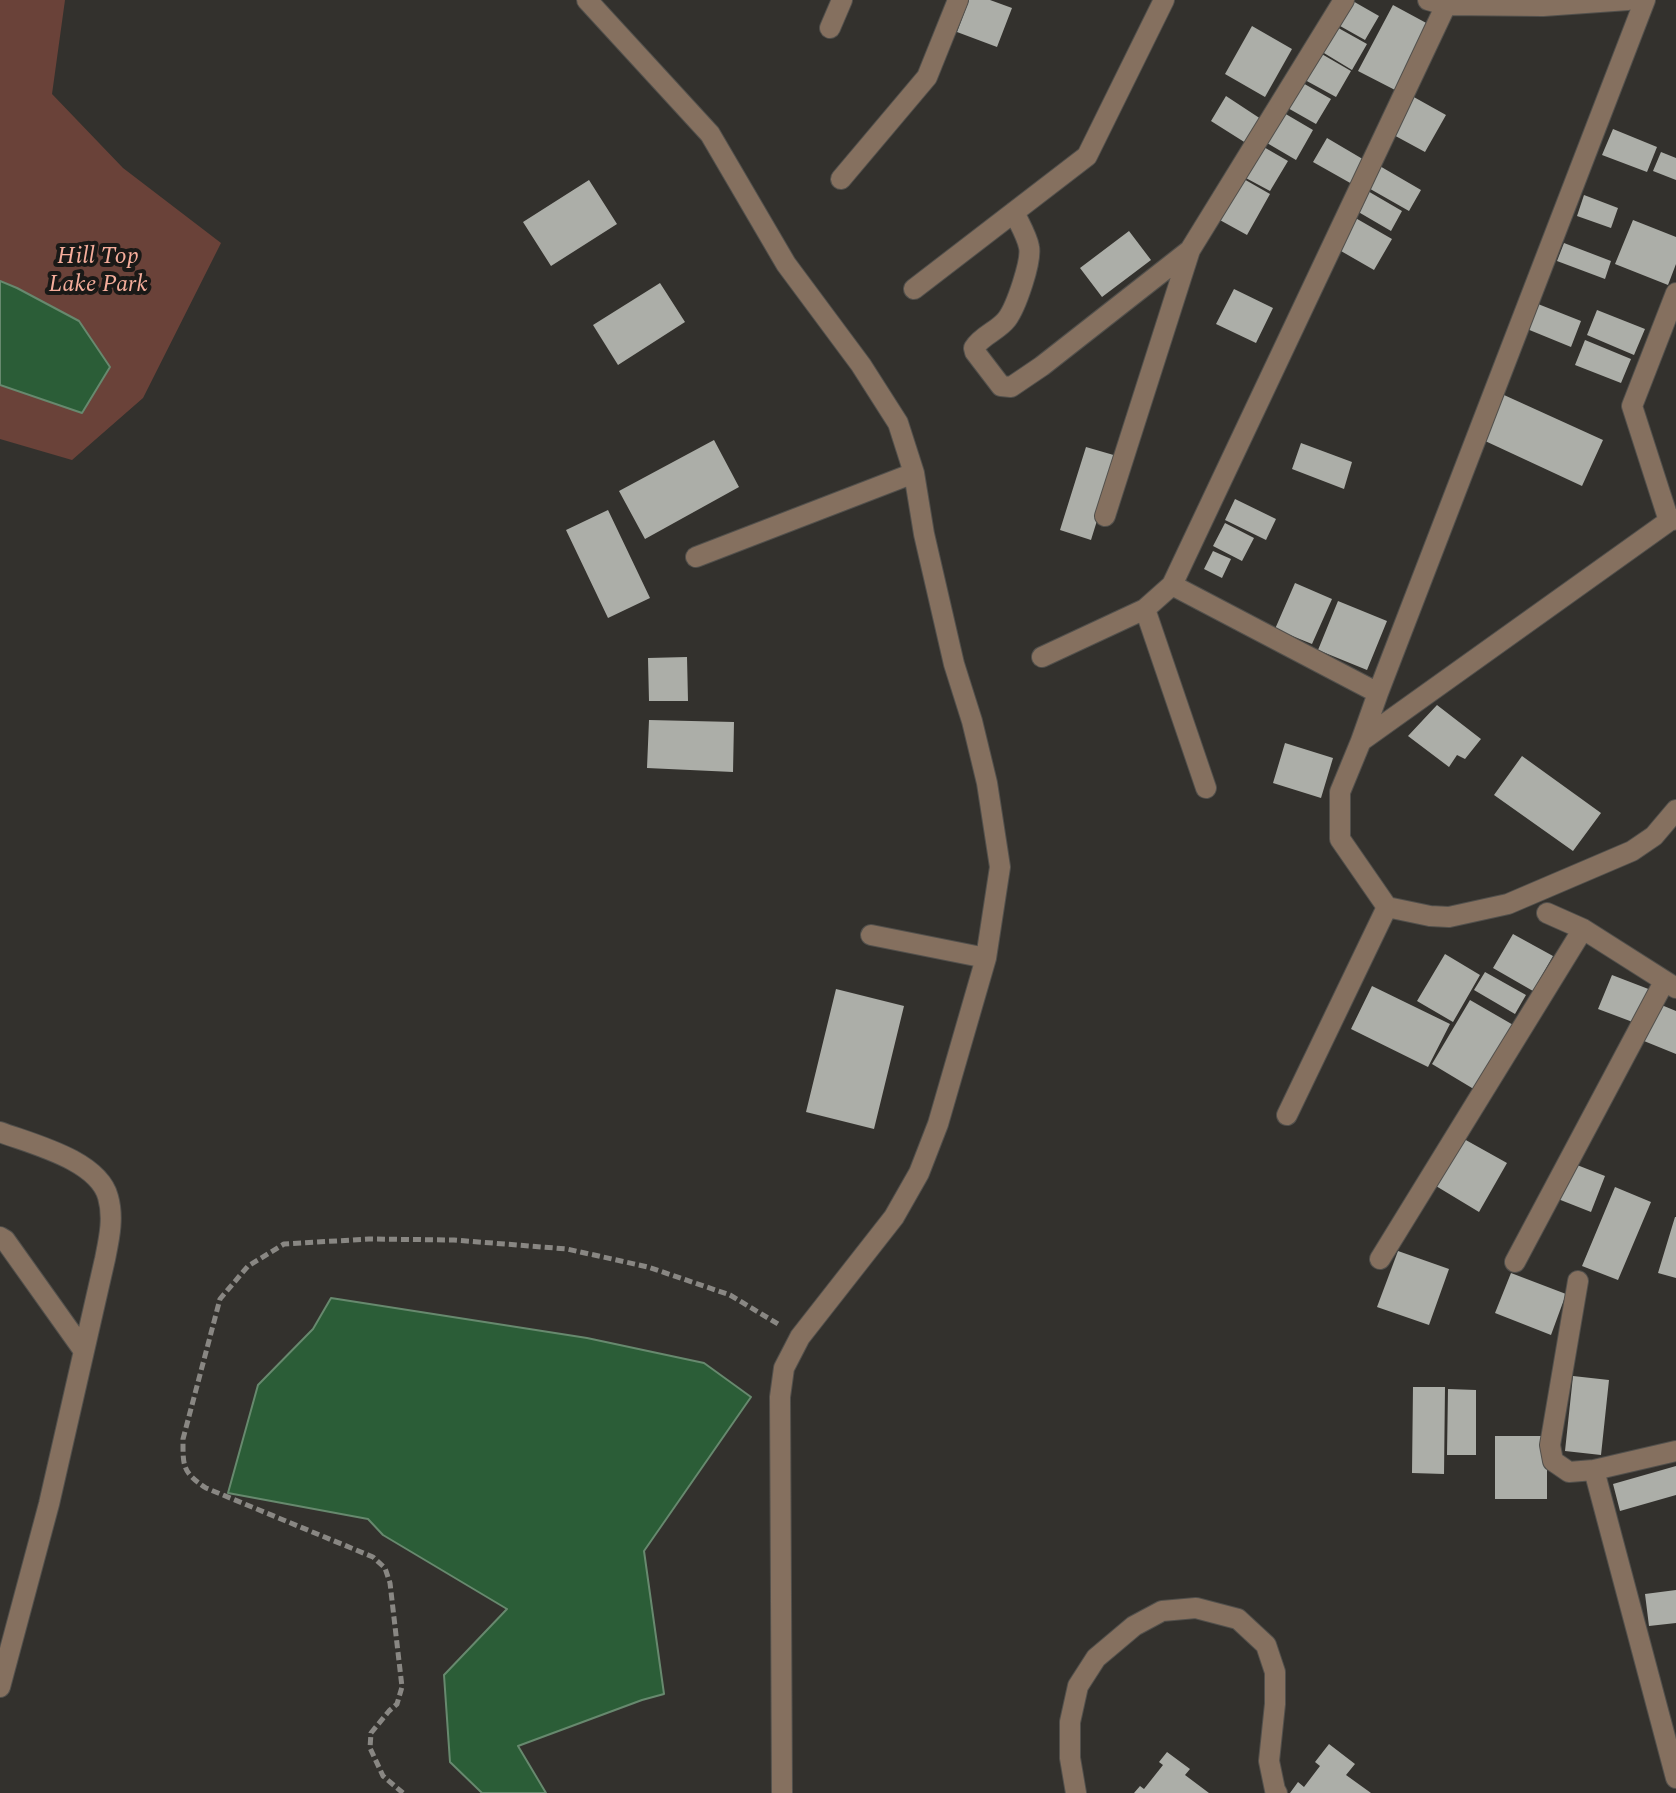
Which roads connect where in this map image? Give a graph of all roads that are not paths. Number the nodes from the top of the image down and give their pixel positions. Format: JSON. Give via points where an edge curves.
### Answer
{"nodes":[{"id":1,"x":587,"y":0,"type":"edge"},
{"id":2,"x":842,"y":0,"type":"edge"},
{"id":3,"x":958,"y":0,"type":"edge"},
{"id":4,"x":1164,"y":0,"type":"edge"},
{"id":5,"x":1344,"y":0,"type":"edge"},
{"id":6,"x":1628,"y":0,"type":"edge"},
{"id":7,"x":1645,"y":0,"type":"edge"},
{"id":8,"x":1437,"y":3,"type":"edge"},
{"id":9,"x":1544,"y":3,"type":"edge"},
{"id":10,"x":830,"y":28,"type":"dead end"},
{"id":11,"x":841,"y":179,"type":"dead end"},
{"id":12,"x":1014,"y":212,"type":"junction"},
{"id":13,"x":1190,"y":250,"type":"junction"},
{"id":14,"x":914,"y":289,"type":"dead end"},
{"id":15,"x":1676,"y":293,"type":"edge"},
{"id":16,"x":914,"y":473,"type":"junction"},
{"id":17,"x":1105,"y":516,"type":"dead end"},
{"id":18,"x":1673,"y":520,"type":"edge"},
{"id":19,"x":696,"y":557,"type":"dead end"},
{"id":20,"x":1172,"y":585,"type":"junction"},
{"id":21,"x":1145,"y":609,"type":"junction"},
{"id":22,"x":1042,"y":657,"type":"dead end"},
{"id":23,"x":1378,"y":693,"type":"junction"},
{"id":24,"x":1361,"y":741,"type":"junction"},
{"id":25,"x":1206,"y":788,"type":"dead end"},
{"id":26,"x":1676,"y":810,"type":"edge"},
{"id":27,"x":1387,"y":907,"type":"junction"},
{"id":28,"x":1547,"y":913,"type":"dead end"},
{"id":29,"x":1583,"y":929,"type":"junction"},
{"id":30,"x":871,"y":935,"type":"dead end"},
{"id":31,"x":986,"y":958,"type":"junction"},
{"id":32,"x":1670,"y":985,"type":"edge"},
{"id":33,"x":1287,"y":1115,"type":"dead end"},
{"id":34,"x":0,"y":1132,"type":"edge"},
{"id":35,"x":0,"y":1237,"type":"edge"},
{"id":36,"x":1380,"y":1259,"type":"dead end"},
{"id":37,"x":1515,"y":1262,"type":"dead end"},
{"id":38,"x":1578,"y":1281,"type":"dead end"},
{"id":39,"x":84,"y":1351,"type":"junction"},
{"id":40,"x":1676,"y":1451,"type":"edge"},
{"id":41,"x":1594,"y":1470,"type":"junction"},
{"id":42,"x":0,"y":1687,"type":"edge"},
{"id":43,"x":1676,"y":1778,"type":"edge"},
{"id":44,"x":782,"y":1793,"type":"edge"},
{"id":45,"x":1076,"y":1793,"type":"edge"},
{"id":46,"x":1277,"y":1793,"type":"edge"}],
"edges":[{"from":1,"to":16,"type":"street","via":[[710,134],[786,264],[898,423]]},
{"from":2,"to":10,"type":"street"},
{"from":3,"to":11,"type":"street","via":[[927,77]]},
{"from":4,"to":12,"type":"street","via":[[1087,156]]},
{"from":5,"to":13,"type":"street"},
{"from":6,"to":9,"type":"street"},
{"from":7,"to":23,"type":"street"},
{"from":8,"to":9,"type":"street"},
{"from":8,"to":20,"type":"street"},
{"from":12,"to":13,"type":"street","via":[[1029,246],[1019,296],[1007,320],[974,348],[1003,387],[1042,366]]},
{"from":12,"to":14,"type":"street"},
{"from":13,"to":17,"type":"street"},
{"from":15,"to":18,"type":"street","via":[[1632,406]]},
{"from":16,"to":19,"type":"street"},
{"from":16,"to":31,"type":"street","via":[[951,650],[987,783],[1000,867]]},
{"from":18,"to":24,"type":"street"},
{"from":20,"to":21,"type":"street"},
{"from":20,"to":23,"type":"street"},
{"from":21,"to":22,"type":"street"},
{"from":21,"to":25,"type":"street"},
{"from":23,"to":24,"type":"street"},
{"from":24,"to":27,"type":"street","via":[[1340,792],[1340,839]]},
{"from":26,"to":27,"type":"street","via":[[1654,836],[1632,851],[1508,904],[1449,917]]},
{"from":27,"to":33,"type":"street"},
{"from":28,"to":29,"type":"street"},
{"from":29,"to":32,"type":"street"},
{"from":29,"to":36,"type":"street"},
{"from":30,"to":31,"type":"street"},
{"from":31,"to":44,"type":"street","via":[[919,1173],[894,1217],[800,1337],[784,1368]]},
{"from":32,"to":37,"type":"street"},
{"from":34,"to":39,"type":"street","via":[[64,1155],[97,1178],[108,1195],[110,1234]]},
{"from":35,"to":39,"type":"street"},
{"from":38,"to":41,"type":"street","via":[[1550,1445],[1553,1461],[1569,1472]]},
{"from":39,"to":42,"type":"street"},
{"from":40,"to":41,"type":"street"},
{"from":41,"to":43,"type":"street"},
{"from":45,"to":46,"type":"street","via":[[1070,1722],[1078,1686],[1096,1658],[1134,1626],[1162,1611],[1196,1608],[1238,1619],[1266,1645],[1275,1672],[1269,1761]]}]}
